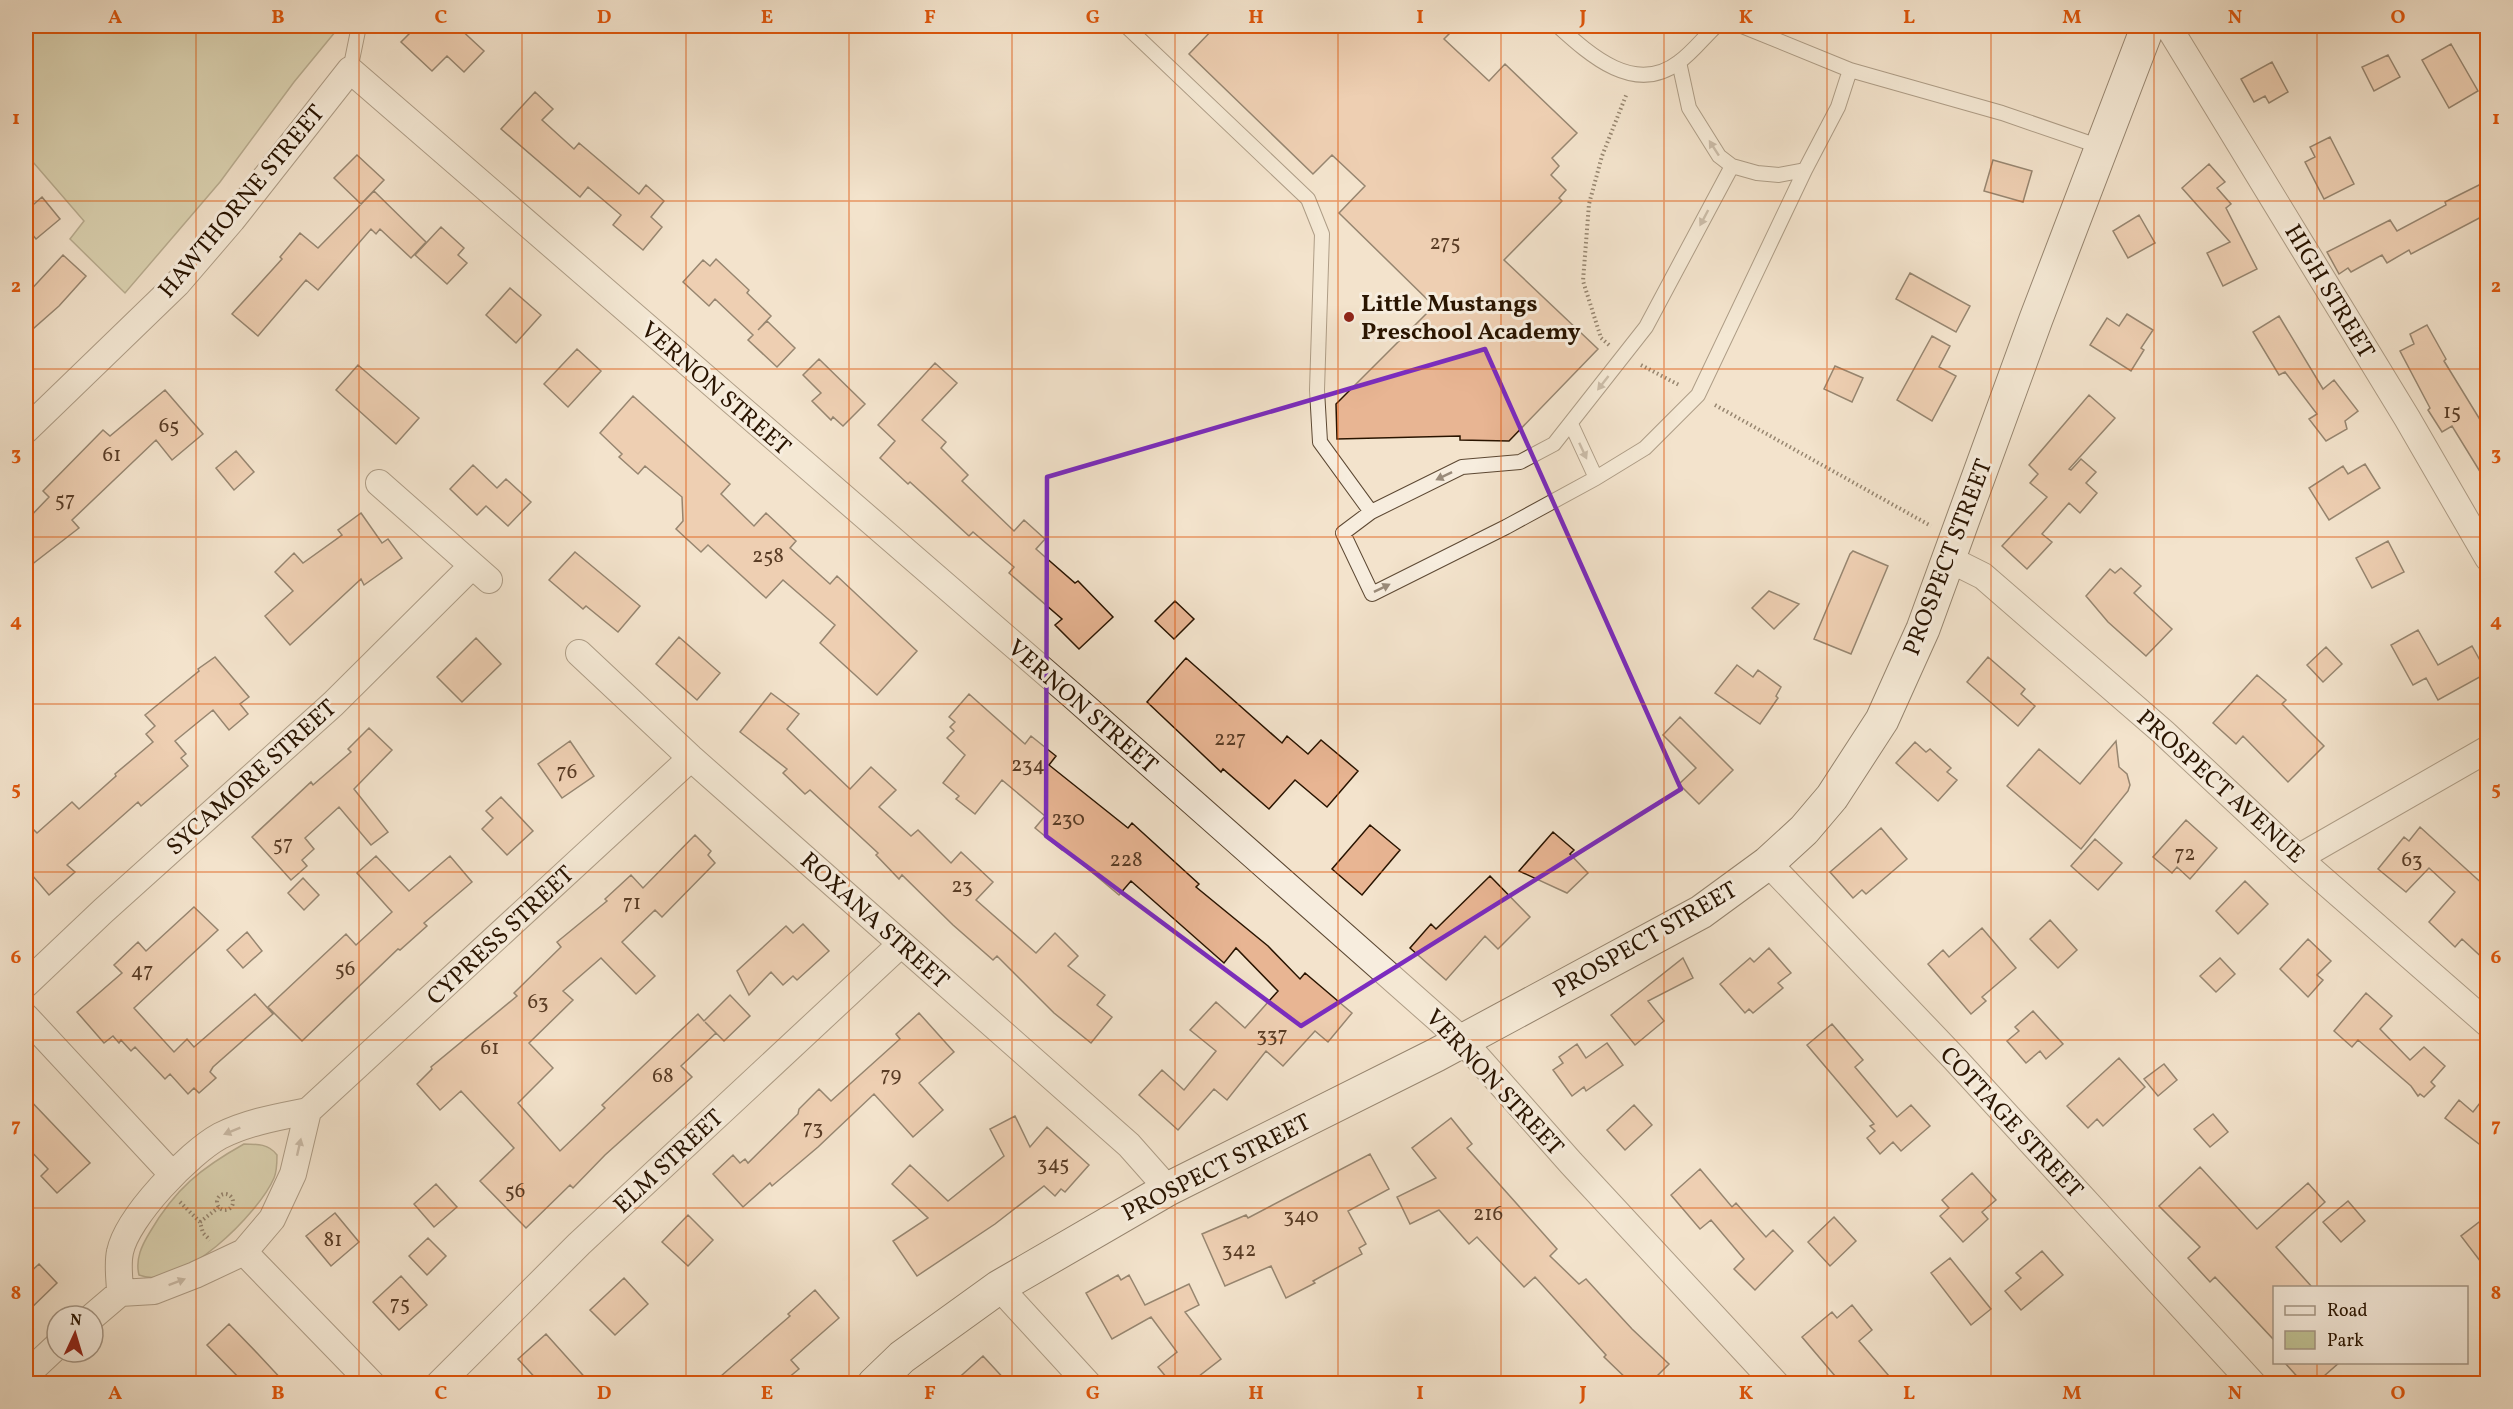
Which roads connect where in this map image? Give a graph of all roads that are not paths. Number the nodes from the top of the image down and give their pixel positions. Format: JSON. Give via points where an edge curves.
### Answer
{"nodes":[{"id":1,"x":359,"y":26,"type":"edge"},
{"id":2,"x":1126,"y":26,"type":"edge"},
{"id":3,"x":1558,"y":26,"type":"edge"},
{"id":4,"x":1716,"y":26,"type":"edge"},
{"id":5,"x":1742,"y":26,"type":"edge"},
{"id":6,"x":2148,"y":26,"type":"edge"},
{"id":7,"x":2168,"y":26,"type":"edge"},
{"id":8,"x":1679,"y":62,"type":"junction"},
{"id":9,"x":350,"y":70,"type":"junction"},
{"id":10,"x":1850,"y":70,"type":"junction"},
{"id":11,"x":2101,"y":147,"type":"junction"},
{"id":12,"x":1732,"y":166,"type":"junction"},
{"id":13,"x":1805,"y":170,"type":"junction"},
{"id":14,"x":1571,"y":424,"type":"junction"},
{"id":15,"x":26,"y":430,"type":"edge"},
{"id":16,"x":1596,"y":478,"type":"junction"},
{"id":17,"x":379,"y":483,"type":"dead end"},
{"id":18,"x":1371,"y":512,"type":"junction"},
{"id":19,"x":1947,"y":558,"type":"junction"},
{"id":20,"x":2487,"y":558,"type":"edge"},
{"id":21,"x":579,"y":653,"type":"dead end"},
{"id":22,"x":2487,"y":749,"type":"edge"},
{"id":23,"x":691,"y":758,"type":"junction"},
{"id":24,"x":2298,"y":858,"type":"junction"},
{"id":25,"x":1768,"y":863,"type":"junction"},
{"id":26,"x":901,"y":944,"type":"junction"},
{"id":27,"x":26,"y":984,"type":"edge"},
{"id":28,"x":26,"y":1017,"type":"edge"},
{"id":29,"x":2487,"y":1024,"type":"edge"},
{"id":30,"x":1462,"y":1040,"type":"junction"},
{"id":31,"x":308,"y":1111,"type":"junction"},
{"id":32,"x":173,"y":1185,"type":"junction"},
{"id":33,"x":1167,"y":1190,"type":"junction"},
{"id":34,"x":244,"y":1252,"type":"junction"},
{"id":35,"x":999,"y":1287,"type":"junction"},
{"id":36,"x":120,"y":1293,"type":"junction"},
{"id":37,"x":105,"y":1306,"type":"edge"},
{"id":38,"x":45,"y":1357,"type":"edge"},
{"id":39,"x":26,"y":1375,"type":"edge"},
{"id":40,"x":372,"y":1383,"type":"edge"},
{"id":41,"x":439,"y":1383,"type":"edge"},
{"id":42,"x":874,"y":1383,"type":"edge"},
{"id":43,"x":1088,"y":1383,"type":"edge"},
{"id":44,"x":1776,"y":1383,"type":"edge"},
{"id":45,"x":2253,"y":1383,"type":"edge"}],
"edges":[{"from":1,"to":9,"type":"lane"},
{"from":2,"to":18,"type":"lane","via":[[1308,199],[1322,234],[1317,390],[1320,442]]},
{"from":3,"to":8,"type":"lane","via":[[1591,56],[1624,72],[1654,74]]},
{"from":4,"to":8,"type":"lane"},
{"from":5,"to":10,"type":"lane"},
{"from":6,"to":11,"type":"street","name":"PROSPECT STREET"},
{"from":7,"to":20,"type":"street","name":"HIGH STREET","via":[[2407,418]]},
{"from":12,"to":8,"type":"lane","one_way":true,"via":[[1719,156],[1689,108]]},
{"from":9,"to":15,"type":"street","name":"HAWTHORNE STREET","via":[[177,284]]},
{"from":9,"to":30,"type":"street","name":"VERNON STREET","via":[[1056,681]]},
{"from":10,"to":11,"type":"lane","via":[[2002,113]]},
{"from":10,"to":13,"type":"lane","via":[[1838,107]]},
{"from":11,"to":19,"type":"street","name":"PROSPECT STREET"},
{"from":12,"to":13,"type":"lane","via":[[1779,175]]},
{"from":12,"to":14,"type":"lane","one_way":true,"via":[[1646,327]]},
{"from":13,"to":16,"type":"lane","via":[[1698,395],[1645,448]]},
{"from":14,"to":16,"type":"lane","one_way":true},
{"from":14,"to":18,"type":"lane","one_way":true,"via":[[1554,444],[1520,462],[1462,467]]},
{"from":18,"to":16,"type":"lane","one_way":true,"via":[[1343,533],[1372,594]]},
{"from":17,"to":27,"type":"street","name":"SYCAMORE STREET","via":[[481,573]]},
{"from":19,"to":24,"type":"street","name":"PROSPECT AVENUE","via":[[1983,576],[2163,732]]},
{"from":19,"to":25,"type":"street","name":"PROSPECT STREET","via":[[1923,629],[1882,720],[1832,797]]},
{"from":21,"to":23,"type":"street","name":"ROXANA STREET"},
{"from":22,"to":24,"type":"street"},
{"from":23,"to":26,"type":"street","name":"ROXANA STREET"},
{"from":23,"to":31,"type":"street","name":"CYPRESS STREET"},
{"from":24,"to":29,"type":"street","name":"PROSPECT AVENUE"},
{"from":25,"to":30,"type":"street","name":"PROSPECT STREET","via":[[1701,912]]},
{"from":25,"to":45,"type":"street","name":"COTTAGE STREET","via":[[1954,1058]]},
{"from":26,"to":33,"type":"street","name":"ROXANA STREET","via":[[1129,1145]]},
{"from":26,"to":41,"type":"street","name":"ELM STREET","via":[[579,1244]]},
{"from":28,"to":32,"type":"street"},
{"from":30,"to":33,"type":"street","name":"PROSPECT STREET"},
{"from":30,"to":44,"type":"street","name":"VERNON STREET"},
{"from":31,"to":32,"type":"street","one_way":true,"via":[[257,1121],[219,1137]]},
{"from":34,"to":31,"type":"street","one_way":true,"via":[[272,1219],[293,1174]]},
{"from":32,"to":36,"type":"street","via":[[132,1221],[119,1252]]},
{"from":33,"to":35,"type":"street","name":"PROSPECT STREET"},
{"from":36,"to":34,"type":"street","one_way":true,"via":[[154,1291]]},
{"from":34,"to":40,"type":"street"},
{"from":35,"to":42,"type":"street","name":"PROSPECT STREET","via":[[902,1357]]},
{"from":35,"to":43,"type":"street"},
{"from":36,"to":37,"type":"street"},
{"from":38,"to":39,"type":"street"}]}
